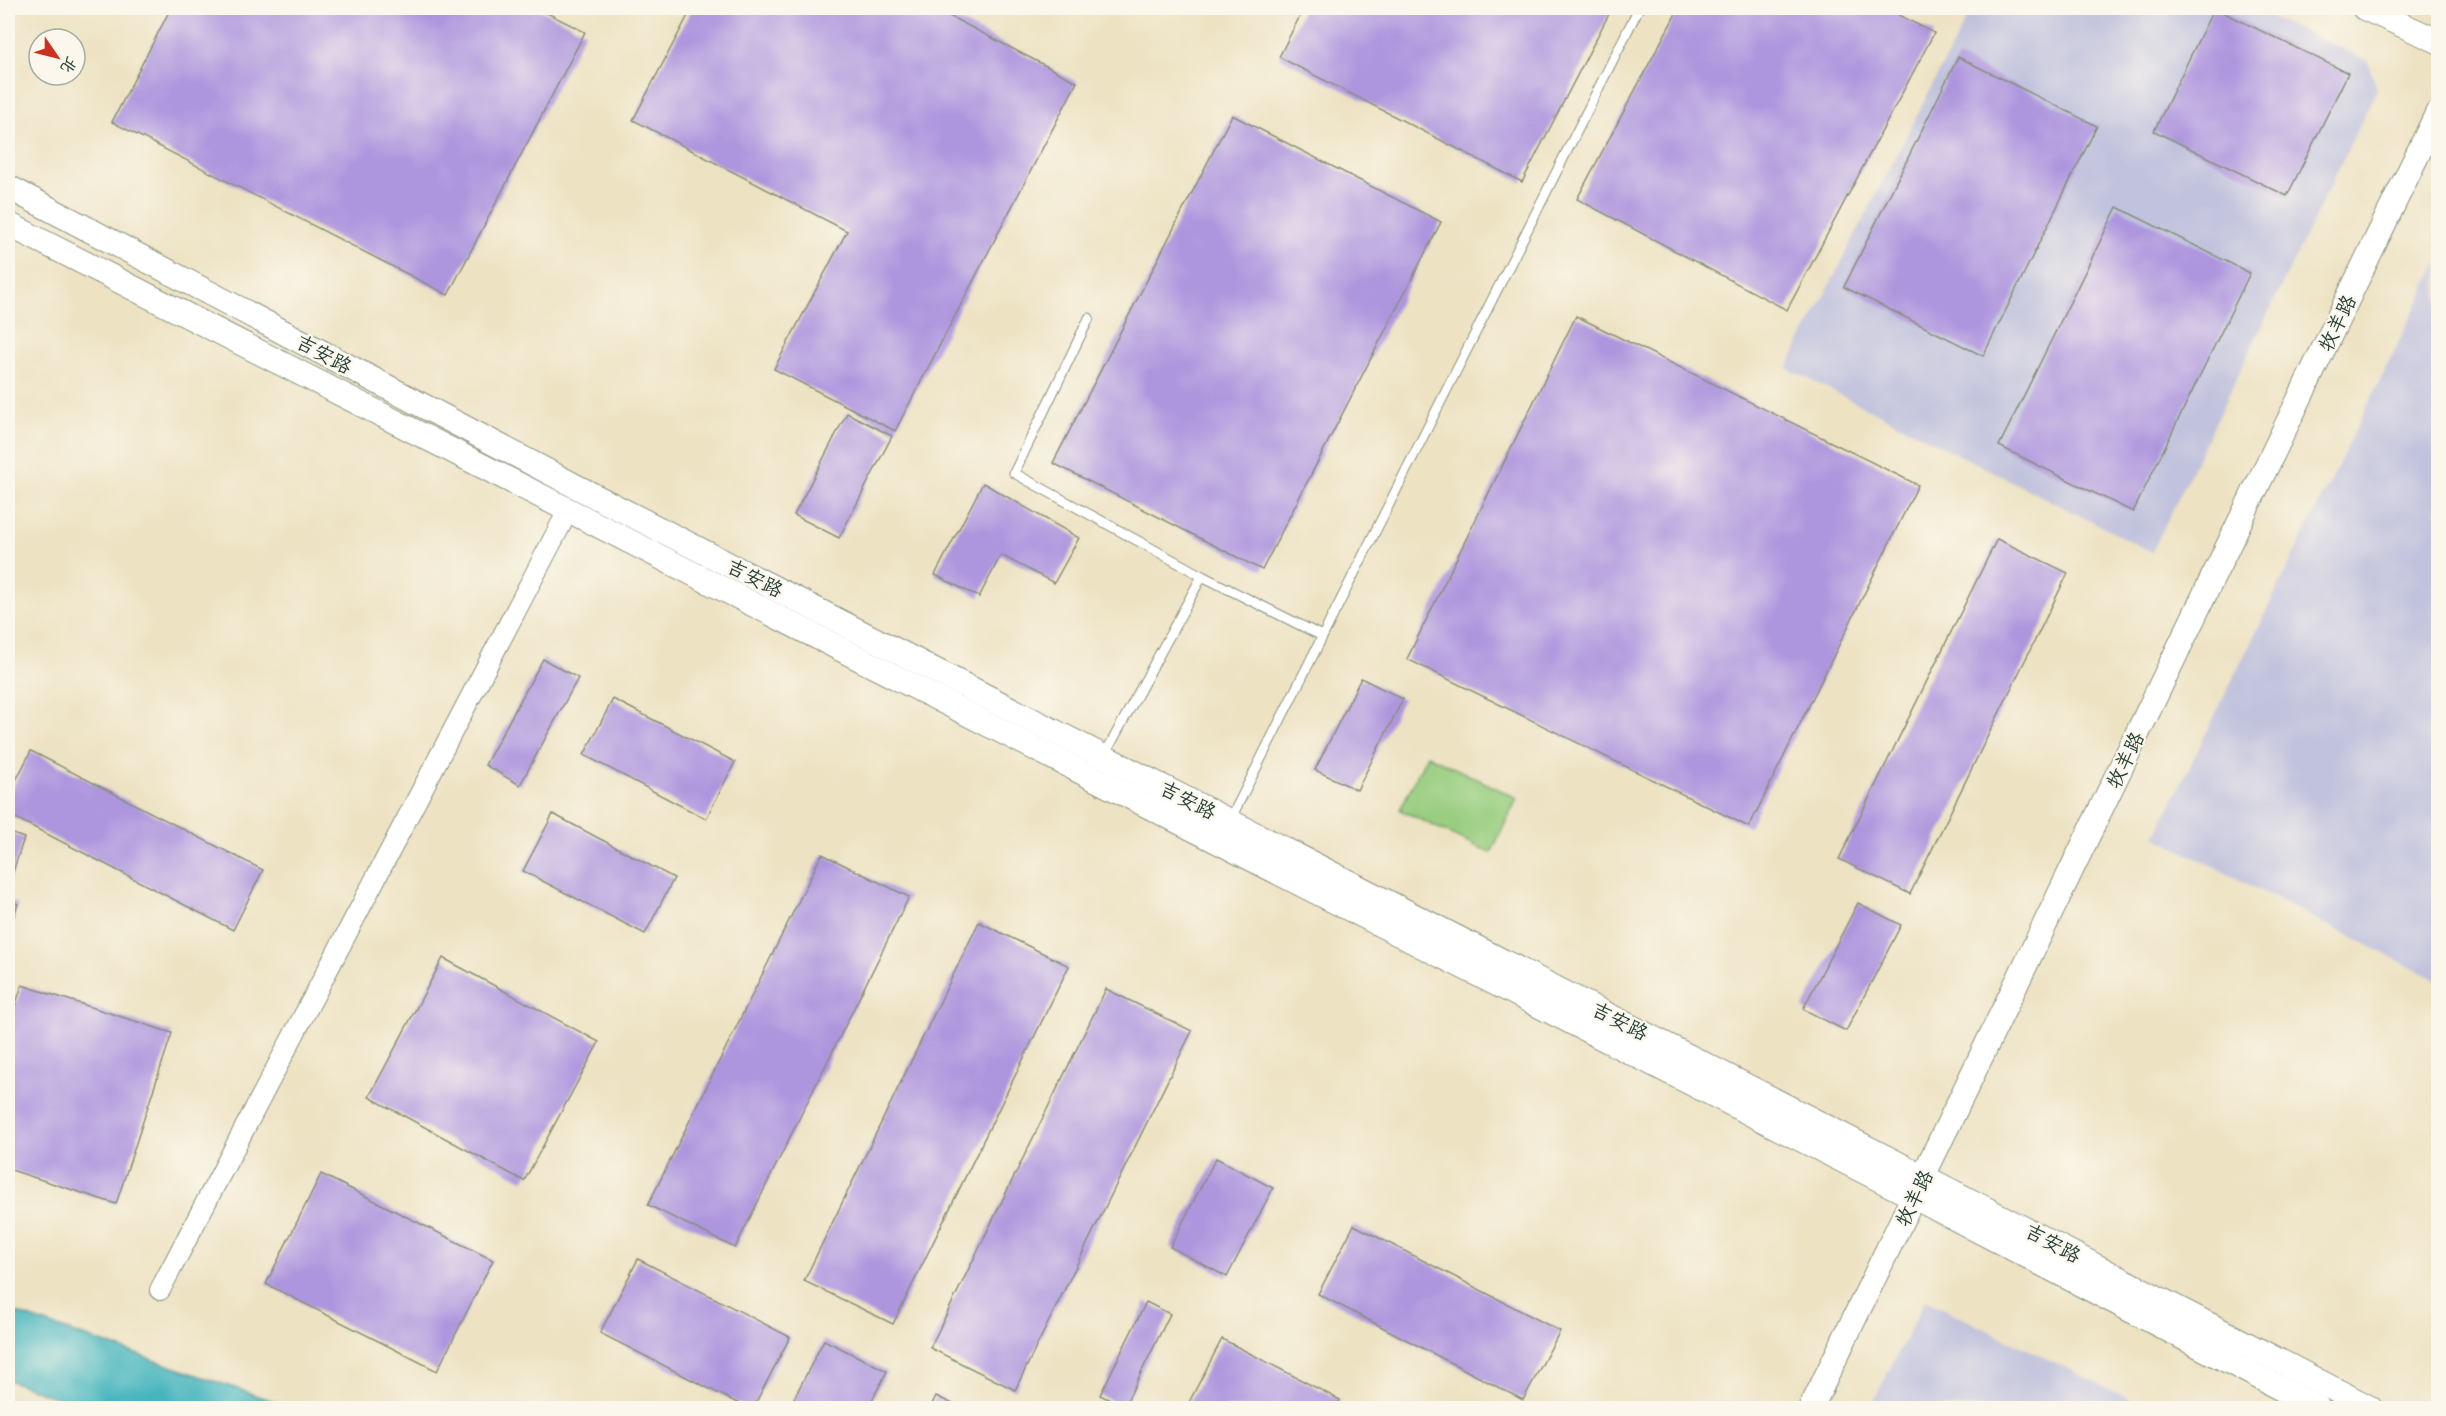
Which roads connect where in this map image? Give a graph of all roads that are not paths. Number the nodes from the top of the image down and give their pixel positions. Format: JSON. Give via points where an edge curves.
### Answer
{"nodes":[{"id":1,"x":1640,"y":8,"type":"edge"},
{"id":2,"x":2364,"y":8,"type":"edge"},
{"id":3,"x":2439,"y":41,"type":"edge"},
{"id":4,"x":2439,"y":112,"type":"edge"},
{"id":5,"x":8,"y":188,"type":"edge"},
{"id":6,"x":8,"y":224,"type":"edge"},
{"id":7,"x":1089,"y":318,"type":"dead end"},
{"id":8,"x":568,"y":509,"type":"junction"},
{"id":9,"x":1202,"y":576,"type":"junction"},
{"id":10,"x":1322,"y":636,"type":"junction"},
{"id":11,"x":1098,"y":767,"type":"junction"},
{"id":12,"x":1225,"y":832,"type":"junction"},
{"id":13,"x":1919,"y":1187,"type":"junction"},
{"id":14,"x":160,"y":1290,"type":"dead end"},
{"id":15,"x":1811,"y":1408,"type":"edge"},
{"id":16,"x":2318,"y":1408,"type":"edge"},
{"id":17,"x":2370,"y":1408,"type":"edge"}],
"edges":[{"from":1,"to":10,"type":"lane"},
{"from":2,"to":3,"type":"street"},
{"from":4,"to":13,"type":"street","name":"牧羊路"},
{"from":5,"to":11,"type":"street","name":"吉安路"},
{"from":6,"to":8,"type":"street","name":"吉安路"},
{"from":7,"to":9,"type":"lane","via":[[1014,473]]},
{"from":8,"to":11,"type":"street","name":"吉安路"},
{"from":8,"to":14,"type":"street"},
{"from":9,"to":10,"type":"lane"},
{"from":9,"to":11,"type":"lane"},
{"from":10,"to":12,"type":"lane"},
{"from":11,"to":12,"type":"street","name":"吉安路"},
{"from":12,"to":13,"type":"street","name":"吉安路"},
{"from":13,"to":15,"type":"street","name":"牧羊路"},
{"from":13,"to":16,"type":"street","name":"吉安路"},
{"from":13,"to":17,"type":"street","name":"吉安路"}]}
